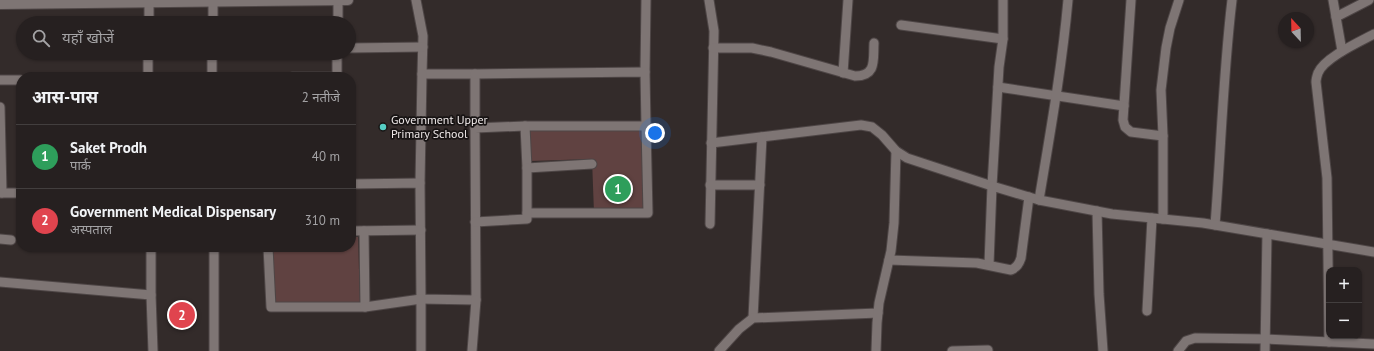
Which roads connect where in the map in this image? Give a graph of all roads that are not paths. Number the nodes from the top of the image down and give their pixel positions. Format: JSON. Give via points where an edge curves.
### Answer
{"nodes":[{"id":1,"x":338,"y":0,"type":"edge"},
{"id":2,"x":348,"y":0,"type":"edge"},
{"id":3,"x":416,"y":0,"type":"edge"},
{"id":4,"x":646,"y":0,"type":"edge"},
{"id":5,"x":709,"y":0,"type":"edge"},
{"id":6,"x":848,"y":0,"type":"edge"},
{"id":7,"x":1002,"y":0,"type":"edge"},
{"id":8,"x":1068,"y":0,"type":"edge"},
{"id":9,"x":1131,"y":0,"type":"edge"},
{"id":10,"x":1179,"y":0,"type":"edge"},
{"id":11,"x":1232,"y":0,"type":"edge"},
{"id":12,"x":1333,"y":0,"type":"edge"},
{"id":13,"x":1369,"y":0,"type":"edge"},
{"id":14,"x":213,"y":1,"type":"edge"},
{"id":15,"x":240,"y":1,"type":"edge"},
{"id":16,"x":11,"y":2,"type":"edge"},
{"id":17,"x":63,"y":2,"type":"edge"},
{"id":18,"x":149,"y":3,"type":"junction"},
{"id":19,"x":0,"y":4,"type":"edge"},
{"id":20,"x":149,"y":16,"type":"edge"},
{"id":21,"x":213,"y":16,"type":"edge"},
{"id":22,"x":338,"y":16,"type":"edge"},
{"id":23,"x":1336,"y":17,"type":"junction"},
{"id":24,"x":901,"y":25,"type":"dead end"},
{"id":25,"x":1374,"y":34,"type":"edge"},
{"id":26,"x":1003,"y":39,"type":"junction"},
{"id":27,"x":874,"y":43,"type":"dead end"},
{"id":28,"x":423,"y":47,"type":"junction"},
{"id":29,"x":356,"y":48,"type":"edge"},
{"id":30,"x":713,"y":48,"type":"junction"},
{"id":31,"x":1342,"y":51,"type":"junction"},
{"id":32,"x":148,"y":60,"type":"edge"},
{"id":33,"x":212,"y":60,"type":"edge"},
{"id":34,"x":337,"y":60,"type":"edge"},
{"id":35,"x":148,"y":72,"type":"edge"},
{"id":36,"x":212,"y":72,"type":"edge"},
{"id":37,"x":337,"y":72,"type":"edge"},
{"id":38,"x":645,"y":72,"type":"junction"},
{"id":39,"x":843,"y":73,"type":"junction"},
{"id":40,"x":422,"y":74,"type":"junction"},
{"id":41,"x":475,"y":74,"type":"junction"},
{"id":42,"x":0,"y":80,"type":"edge"},
{"id":43,"x":16,"y":80,"type":"edge"},
{"id":44,"x":998,"y":87,"type":"junction"},
{"id":45,"x":1056,"y":95,"type":"junction"},
{"id":46,"x":1124,"y":106,"type":"junction"},
{"id":47,"x":0,"y":107,"type":"edge"},
{"id":48,"x":525,"y":126,"type":"junction"},
{"id":49,"x":646,"y":126,"type":"junction"},
{"id":50,"x":475,"y":128,"type":"junction"},
{"id":51,"x":762,"y":136,"type":"junction"},
{"id":52,"x":1163,"y":136,"type":"junction"},
{"id":53,"x":712,"y":143,"type":"junction"},
{"id":54,"x":896,"y":151,"type":"junction"},
{"id":55,"x":592,"y":164,"type":"dead end"},
{"id":56,"x":527,"y":168,"type":"junction"},
{"id":57,"x":420,"y":183,"type":"junction"},
{"id":58,"x":356,"y":184,"type":"edge"},
{"id":59,"x":710,"y":185,"type":"junction"},
{"id":60,"x":760,"y":185,"type":"junction"},
{"id":61,"x":992,"y":186,"type":"junction"},
{"id":62,"x":1,"y":193,"type":"edge"},
{"id":63,"x":16,"y":193,"type":"edge"},
{"id":64,"x":1029,"y":197,"type":"junction"},
{"id":65,"x":1039,"y":200,"type":"junction"},
{"id":66,"x":1097,"y":211,"type":"junction"},
{"id":67,"x":527,"y":213,"type":"junction"},
{"id":68,"x":1152,"y":218,"type":"junction"},
{"id":69,"x":1163,"y":219,"type":"junction"},
{"id":70,"x":476,"y":222,"type":"junction"},
{"id":71,"x":710,"y":224,"type":"dead end"},
{"id":72,"x":1215,"y":225,"type":"junction"},
{"id":73,"x":421,"y":230,"type":"junction"},
{"id":74,"x":356,"y":231,"type":"edge"},
{"id":75,"x":364,"y":231,"type":"junction"},
{"id":76,"x":1267,"y":234,"type":"junction"},
{"id":77,"x":0,"y":239,"type":"edge"},
{"id":78,"x":11,"y":240,"type":"dead end"},
{"id":79,"x":1328,"y":244,"type":"junction"},
{"id":80,"x":151,"y":252,"type":"edge"},
{"id":81,"x":214,"y":252,"type":"edge"},
{"id":82,"x":268,"y":252,"type":"edge"},
{"id":83,"x":1374,"y":252,"type":"edge"},
{"id":84,"x":889,"y":260,"type":"junction"},
{"id":85,"x":989,"y":264,"type":"junction"},
{"id":86,"x":0,"y":282,"type":"edge"},
{"id":87,"x":151,"y":295,"type":"junction"},
{"id":88,"x":421,"y":299,"type":"junction"},
{"id":89,"x":476,"y":300,"type":"junction"},
{"id":90,"x":365,"y":307,"type":"junction"},
{"id":91,"x":1147,"y":311,"type":"dead end"},
{"id":92,"x":878,"y":313,"type":"junction"},
{"id":93,"x":753,"y":318,"type":"junction"},
{"id":94,"x":1266,"y":339,"type":"junction"},
{"id":95,"x":1329,"y":342,"type":"junction"},
{"id":96,"x":1374,"y":344,"type":"edge"},
{"id":97,"x":988,"y":350,"type":"dead end"},
{"id":98,"x":153,"y":351,"type":"edge"},
{"id":99,"x":214,"y":351,"type":"edge"},
{"id":100,"x":421,"y":351,"type":"edge"},
{"id":101,"x":472,"y":351,"type":"edge"},
{"id":102,"x":720,"y":351,"type":"edge"},
{"id":103,"x":876,"y":351,"type":"edge"},
{"id":104,"x":952,"y":351,"type":"edge"},
{"id":105,"x":1103,"y":351,"type":"edge"},
{"id":106,"x":1178,"y":351,"type":"edge"},
{"id":107,"x":1265,"y":351,"type":"edge"}],
"edges":[{"from":1,"to":2,"type":"street"},
{"from":1,"to":15,"type":"street"},
{"from":1,"to":22,"type":"street"},
{"from":3,"to":28,"type":"street"},
{"from":4,"to":38,"type":"street"},
{"from":5,"to":30,"type":"street","via":[[714,31]]},
{"from":6,"to":39,"type":"street"},
{"from":7,"to":26,"type":"street"},
{"from":8,"to":45,"type":"street","via":[[1065,40]]},
{"from":9,"to":46,"type":"street"},
{"from":10,"to":52,"type":"street","via":[[1166,48],[1161,90]]},
{"from":11,"to":72,"type":"street","via":[[1224,77]]},
{"from":12,"to":23,"type":"street"},
{"from":13,"to":23,"type":"street"},
{"from":14,"to":15,"type":"street"},
{"from":14,"to":18,"type":"street"},
{"from":14,"to":21,"type":"street"},
{"from":16,"to":17,"type":"street"},
{"from":16,"to":19,"type":"street"},
{"from":17,"to":18,"type":"street"},
{"from":18,"to":20,"type":"street"},
{"from":23,"to":31,"type":"street"},
{"from":24,"to":26,"type":"street"},
{"from":25,"to":31,"type":"street"},
{"from":26,"to":44,"type":"street"},
{"from":27,"to":39,"type":"street","via":[[873,67],[870,72],[862,76]]},
{"from":28,"to":29,"type":"street"},
{"from":28,"to":40,"type":"street"},
{"from":30,"to":39,"type":"street","via":[[752,48]]},
{"from":30,"to":53,"type":"street"},
{"from":31,"to":79,"type":"street","via":[[1324,64],[1318,72],[1316,82],[1327,178]]},
{"from":32,"to":35,"type":"street"},
{"from":33,"to":36,"type":"street"},
{"from":34,"to":37,"type":"street"},
{"from":38,"to":41,"type":"street"},
{"from":38,"to":49,"type":"street"},
{"from":40,"to":41,"type":"street"},
{"from":40,"to":57,"type":"street"},
{"from":41,"to":50,"type":"street"},
{"from":42,"to":43,"type":"street"},
{"from":44,"to":45,"type":"street"},
{"from":44,"to":61,"type":"street"},
{"from":45,"to":46,"type":"street"},
{"from":45,"to":65,"type":"street"},
{"from":46,"to":52,"type":"street","via":[[1123,120],[1127,130]]},
{"from":47,"to":62,"type":"street"},
{"from":48,"to":49,"type":"street"},
{"from":48,"to":50,"type":"street"},
{"from":48,"to":56,"type":"street"},
{"from":49,"to":67,"type":"street","via":[[648,213]]},
{"from":50,"to":70,"type":"street"},
{"from":51,"to":53,"type":"street"},
{"from":51,"to":54,"type":"street","via":[[861,125],[872,127]]},
{"from":51,"to":60,"type":"street"},
{"from":52,"to":69,"type":"street"},
{"from":53,"to":59,"type":"street"},
{"from":54,"to":61,"type":"street","via":[[907,158]]},
{"from":54,"to":84,"type":"street","via":[[894,223]]},
{"from":55,"to":56,"type":"street"},
{"from":56,"to":67,"type":"street"},
{"from":57,"to":58,"type":"street"},
{"from":57,"to":73,"type":"street"},
{"from":59,"to":60,"type":"street"},
{"from":59,"to":71,"type":"street"},
{"from":60,"to":93,"type":"street"},
{"from":61,"to":64,"type":"street"},
{"from":61,"to":85,"type":"street"},
{"from":62,"to":63,"type":"street"},
{"from":64,"to":65,"type":"street"},
{"from":64,"to":85,"type":"street","via":[[1019,263],[1011,270]]},
{"from":65,"to":66,"type":"street"},
{"from":66,"to":68,"type":"street"},
{"from":66,"to":105,"type":"street"},
{"from":67,"to":70,"type":"street","via":[[527,219]]},
{"from":68,"to":69,"type":"street"},
{"from":68,"to":91,"type":"street"},
{"from":69,"to":72,"type":"street"},
{"from":70,"to":89,"type":"street"},
{"from":72,"to":76,"type":"street"},
{"from":73,"to":75,"type":"street"},
{"from":73,"to":88,"type":"street"},
{"from":74,"to":75,"type":"street"},
{"from":75,"to":90,"type":"street"},
{"from":76,"to":79,"type":"street"},
{"from":76,"to":94,"type":"street"},
{"from":77,"to":78,"type":"street"},
{"from":79,"to":83,"type":"street"},
{"from":79,"to":95,"type":"street"},
{"from":80,"to":87,"type":"street"},
{"from":81,"to":99,"type":"street"},
{"from":82,"to":90,"type":"street","via":[[271,308]]},
{"from":84,"to":85,"type":"street"},
{"from":84,"to":92,"type":"street"},
{"from":86,"to":87,"type":"street"},
{"from":87,"to":98,"type":"street"},
{"from":88,"to":89,"type":"street"},
{"from":88,"to":90,"type":"street"},
{"from":88,"to":100,"type":"street"},
{"from":89,"to":101,"type":"street"},
{"from":92,"to":93,"type":"street"},
{"from":92,"to":103,"type":"street"},
{"from":93,"to":102,"type":"street","via":[[739,328]]},
{"from":94,"to":95,"type":"street"},
{"from":94,"to":106,"type":"street","via":[[1195,338],[1186,341]]},
{"from":94,"to":107,"type":"street"},
{"from":95,"to":96,"type":"street"},
{"from":97,"to":104,"type":"street"}]}
